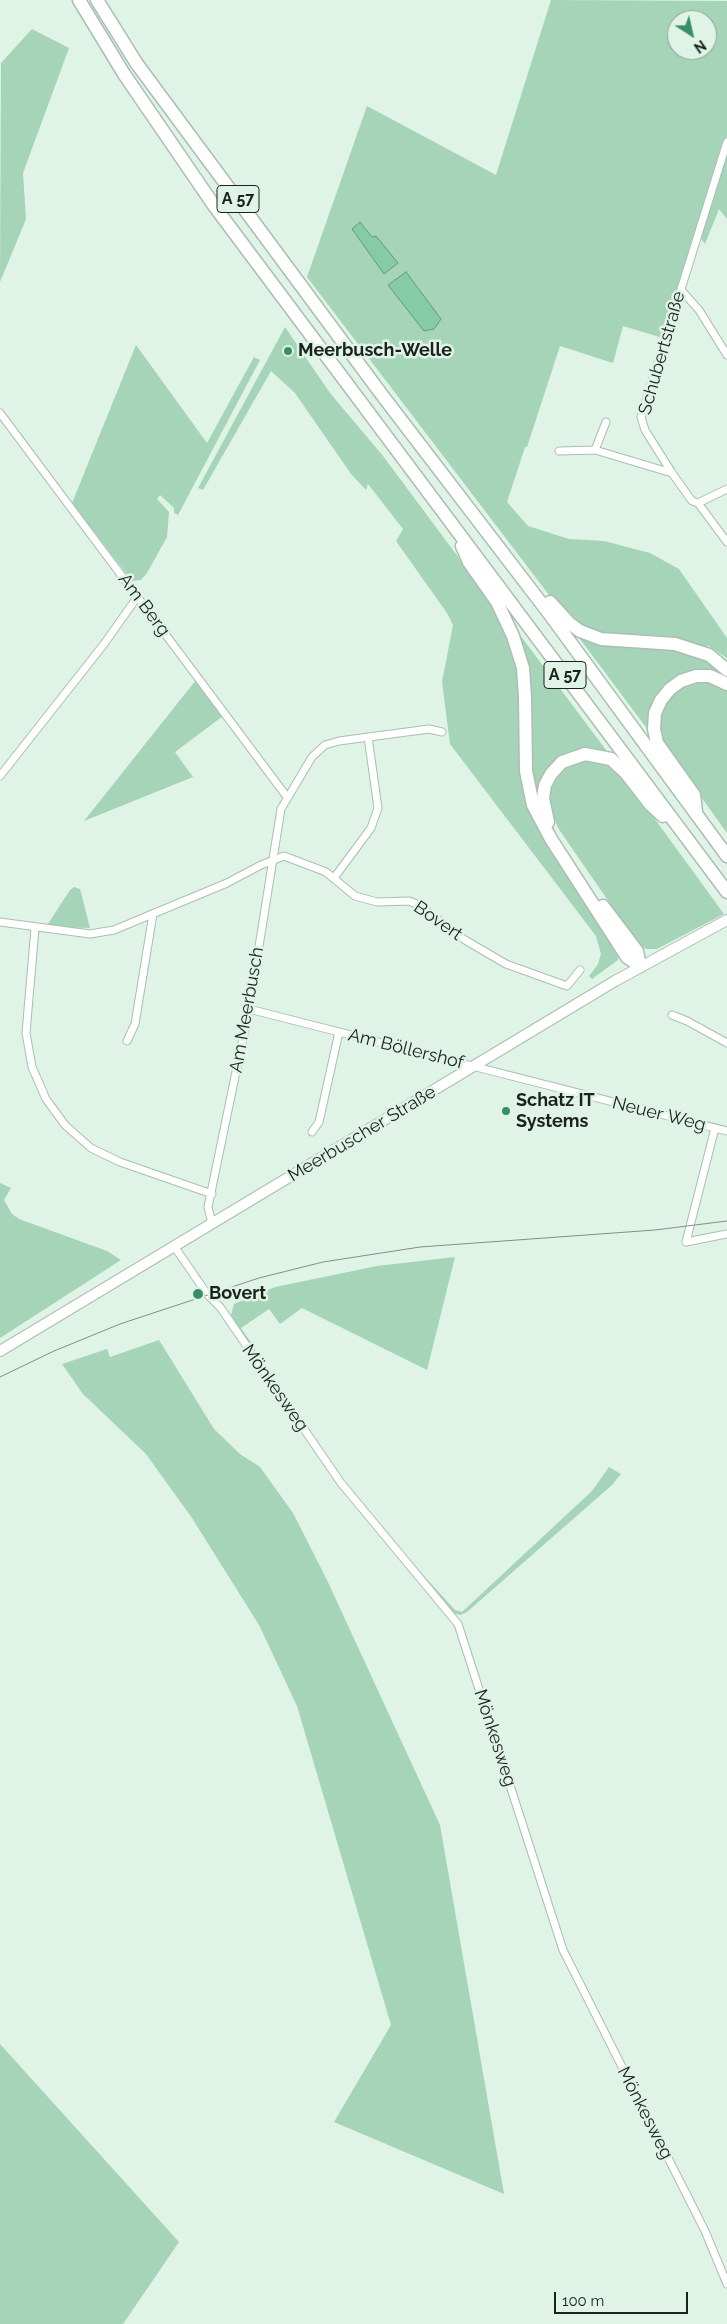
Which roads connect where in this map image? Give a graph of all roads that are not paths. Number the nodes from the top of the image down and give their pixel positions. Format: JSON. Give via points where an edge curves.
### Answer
{"nodes":[{"id":1,"x":79,"y":0,"type":"edge"},
{"id":2,"x":97,"y":0,"type":"edge"},
{"id":3,"x":727,"y":142,"type":"edge"},
{"id":4,"x":681,"y":290,"type":"junction"},
{"id":5,"x":727,"y":355,"type":"edge"},
{"id":6,"x":0,"y":413,"type":"edge"},
{"id":7,"x":606,"y":422,"type":"dead end"},
{"id":8,"x":595,"y":450,"type":"junction"},
{"id":9,"x":559,"y":451,"type":"dead end"},
{"id":10,"x":672,"y":473,"type":"junction"},
{"id":11,"x":727,"y":489,"type":"edge"},
{"id":12,"x":698,"y":503,"type":"junction"},
{"id":13,"x":456,"y":529,"type":"junction"},
{"id":14,"x":494,"y":541,"type":"junction"},
{"id":15,"x":727,"y":542,"type":"edge"},
{"id":16,"x":138,"y":596,"type":"junction"},
{"id":17,"x":727,"y":670,"type":"edge"},
{"id":18,"x":727,"y":684,"type":"edge"},
{"id":19,"x":442,"y":732,"type":"dead end"},
{"id":20,"x":368,"y":737,"type":"junction"},
{"id":21,"x":0,"y":776,"type":"edge"},
{"id":22,"x":287,"y":797,"type":"junction"},
{"id":23,"x":696,"y":815,"type":"junction"},
{"id":24,"x":674,"y":821,"type":"junction"},
{"id":25,"x":727,"y":856,"type":"edge"},
{"id":26,"x":272,"y":860,"type":"junction"},
{"id":27,"x":334,"y":878,"type":"junction"},
{"id":28,"x":727,"y":892,"type":"edge"},
{"id":29,"x":153,"y":914,"type":"junction"},
{"id":30,"x":727,"y":920,"type":"edge"},
{"id":31,"x":0,"y":922,"type":"edge"},
{"id":32,"x":35,"y":928,"type":"junction"},
{"id":33,"x":640,"y":966,"type":"junction"},
{"id":34,"x":580,"y":970,"type":"dead end"},
{"id":35,"x":249,"y":1008,"type":"junction"},
{"id":36,"x":672,"y":1015,"type":"dead end"},
{"id":37,"x":339,"y":1032,"type":"junction"},
{"id":38,"x":127,"y":1040,"type":"dead end"},
{"id":39,"x":727,"y":1043,"type":"edge"},
{"id":40,"x":474,"y":1066,"type":"junction"},
{"id":41,"x":715,"y":1128,"type":"junction"},
{"id":42,"x":727,"y":1131,"type":"edge"},
{"id":43,"x":312,"y":1132,"type":"dead end"},
{"id":44,"x":212,"y":1194,"type":"junction"},
{"id":45,"x":212,"y":1224,"type":"junction"},
{"id":46,"x":727,"y":1234,"type":"edge"},
{"id":47,"x":174,"y":1246,"type":"junction"},
{"id":48,"x":0,"y":1351,"type":"edge"},
{"id":49,"x":727,"y":2284,"type":"edge"}],
"edges":[{"from":1,"to":13,"type":"highway","number":"A 57","via":[[124,74],[215,207]]},
{"from":2,"to":14,"type":"highway","number":"A 57","via":[[143,72]]},
{"from":3,"to":4,"type":"street","name":"Schubertstraße"},
{"from":4,"to":5,"type":"street","via":[[699,310]]},
{"from":4,"to":10,"type":"street","name":"Schubertstraße","via":[[641,417],[644,430]]},
{"from":6,"to":16,"type":"street","name":"Am Berg"},
{"from":7,"to":8,"type":"street"},
{"from":8,"to":9,"type":"street"},
{"from":8,"to":10,"type":"street"},
{"from":10,"to":12,"type":"street","name":"Schubertstraße","via":[[692,501]]},
{"from":11,"to":12,"type":"street"},
{"from":12,"to":15,"type":"street","name":"Schubertstraße"},
{"from":13,"to":24,"type":"highway","number":"A 57"},
{"from":13,"to":33,"type":"highway","via":[[468,562],[497,602],[523,668],[526,771],[533,805],[550,839],[627,957]]},
{"from":14,"to":17,"type":"highway","via":[[512,554],[558,613],[580,631],[601,639],[675,644],[709,655]]},
{"from":14,"to":23,"type":"highway","number":"A 57"},
{"from":16,"to":21,"type":"street"},
{"from":16,"to":22,"type":"street","name":"Am Berg"},
{"from":18,"to":23,"type":"highway","via":[[710,676],[681,681],[661,700],[655,713],[657,742],[694,795]]},
{"from":19,"to":20,"type":"street","name":"Am Meerbusch","via":[[429,729]]},
{"from":20,"to":22,"type":"street","name":"Am Meerbusch","via":[[332,742],[320,748]]},
{"from":20,"to":27,"type":"street","via":[[378,808],[371,828]]},
{"from":22,"to":26,"type":"street","name":"Am Meerbusch","via":[[278,820]]},
{"from":23,"to":25,"type":"highway","number":"A 57"},
{"from":24,"to":28,"type":"highway","number":"A 57"},
{"from":24,"to":33,"type":"highway","via":[[660,815],[611,759],[597,755],[585,754],[562,762],[546,785],[544,808],[553,833],[637,951]]},
{"from":26,"to":27,"type":"street","name":"Bovert","via":[[284,856]]},
{"from":26,"to":29,"type":"street","name":"Bovert"},
{"from":26,"to":35,"type":"street","name":"Am Meerbusch"},
{"from":27,"to":34,"type":"street","name":"Bovert","via":[[355,896],[368,900],[409,900],[419,904],[464,940],[506,964],[568,986]]},
{"from":29,"to":32,"type":"street","name":"Bovert","via":[[114,930],[90,934]]},
{"from":29,"to":38,"type":"street","via":[[135,1024]]},
{"from":30,"to":33,"type":"main road","name":"Meerbuscher Straße"},
{"from":31,"to":32,"type":"street","name":"Bovert"},
{"from":32,"to":44,"type":"street","via":[[26,1033],[32,1067],[46,1099],[65,1125],[91,1148],[120,1162]]},
{"from":33,"to":40,"type":"main road","name":"Meerbuscher Straße"},
{"from":35,"to":37,"type":"street","name":"Am Böllershof"},
{"from":35,"to":44,"type":"street","name":"Am Meerbusch"},
{"from":36,"to":39,"type":"street"},
{"from":37,"to":40,"type":"street","name":"Am Böllershof"},
{"from":37,"to":43,"type":"street","name":"Am Böllershof","via":[[319,1122]]},
{"from":40,"to":41,"type":"street","name":"Neuer Weg"},
{"from":40,"to":45,"type":"main road","name":"Meerbuscher Straße"},
{"from":41,"to":42,"type":"street","name":"Neuer Weg"},
{"from":41,"to":46,"type":"street","via":[[686,1242]]},
{"from":44,"to":45,"type":"street","name":"Am Meerbusch","via":[[208,1213]]},
{"from":45,"to":47,"type":"main road","name":"Meerbuscher Straße"},
{"from":47,"to":48,"type":"main road","name":"Meerbuscher Straße"},
{"from":47,"to":49,"type":"street","name":"Mönkesweg","via":[[224,1313],[340,1483],[458,1624],[564,1950],[705,2231]]}]}
